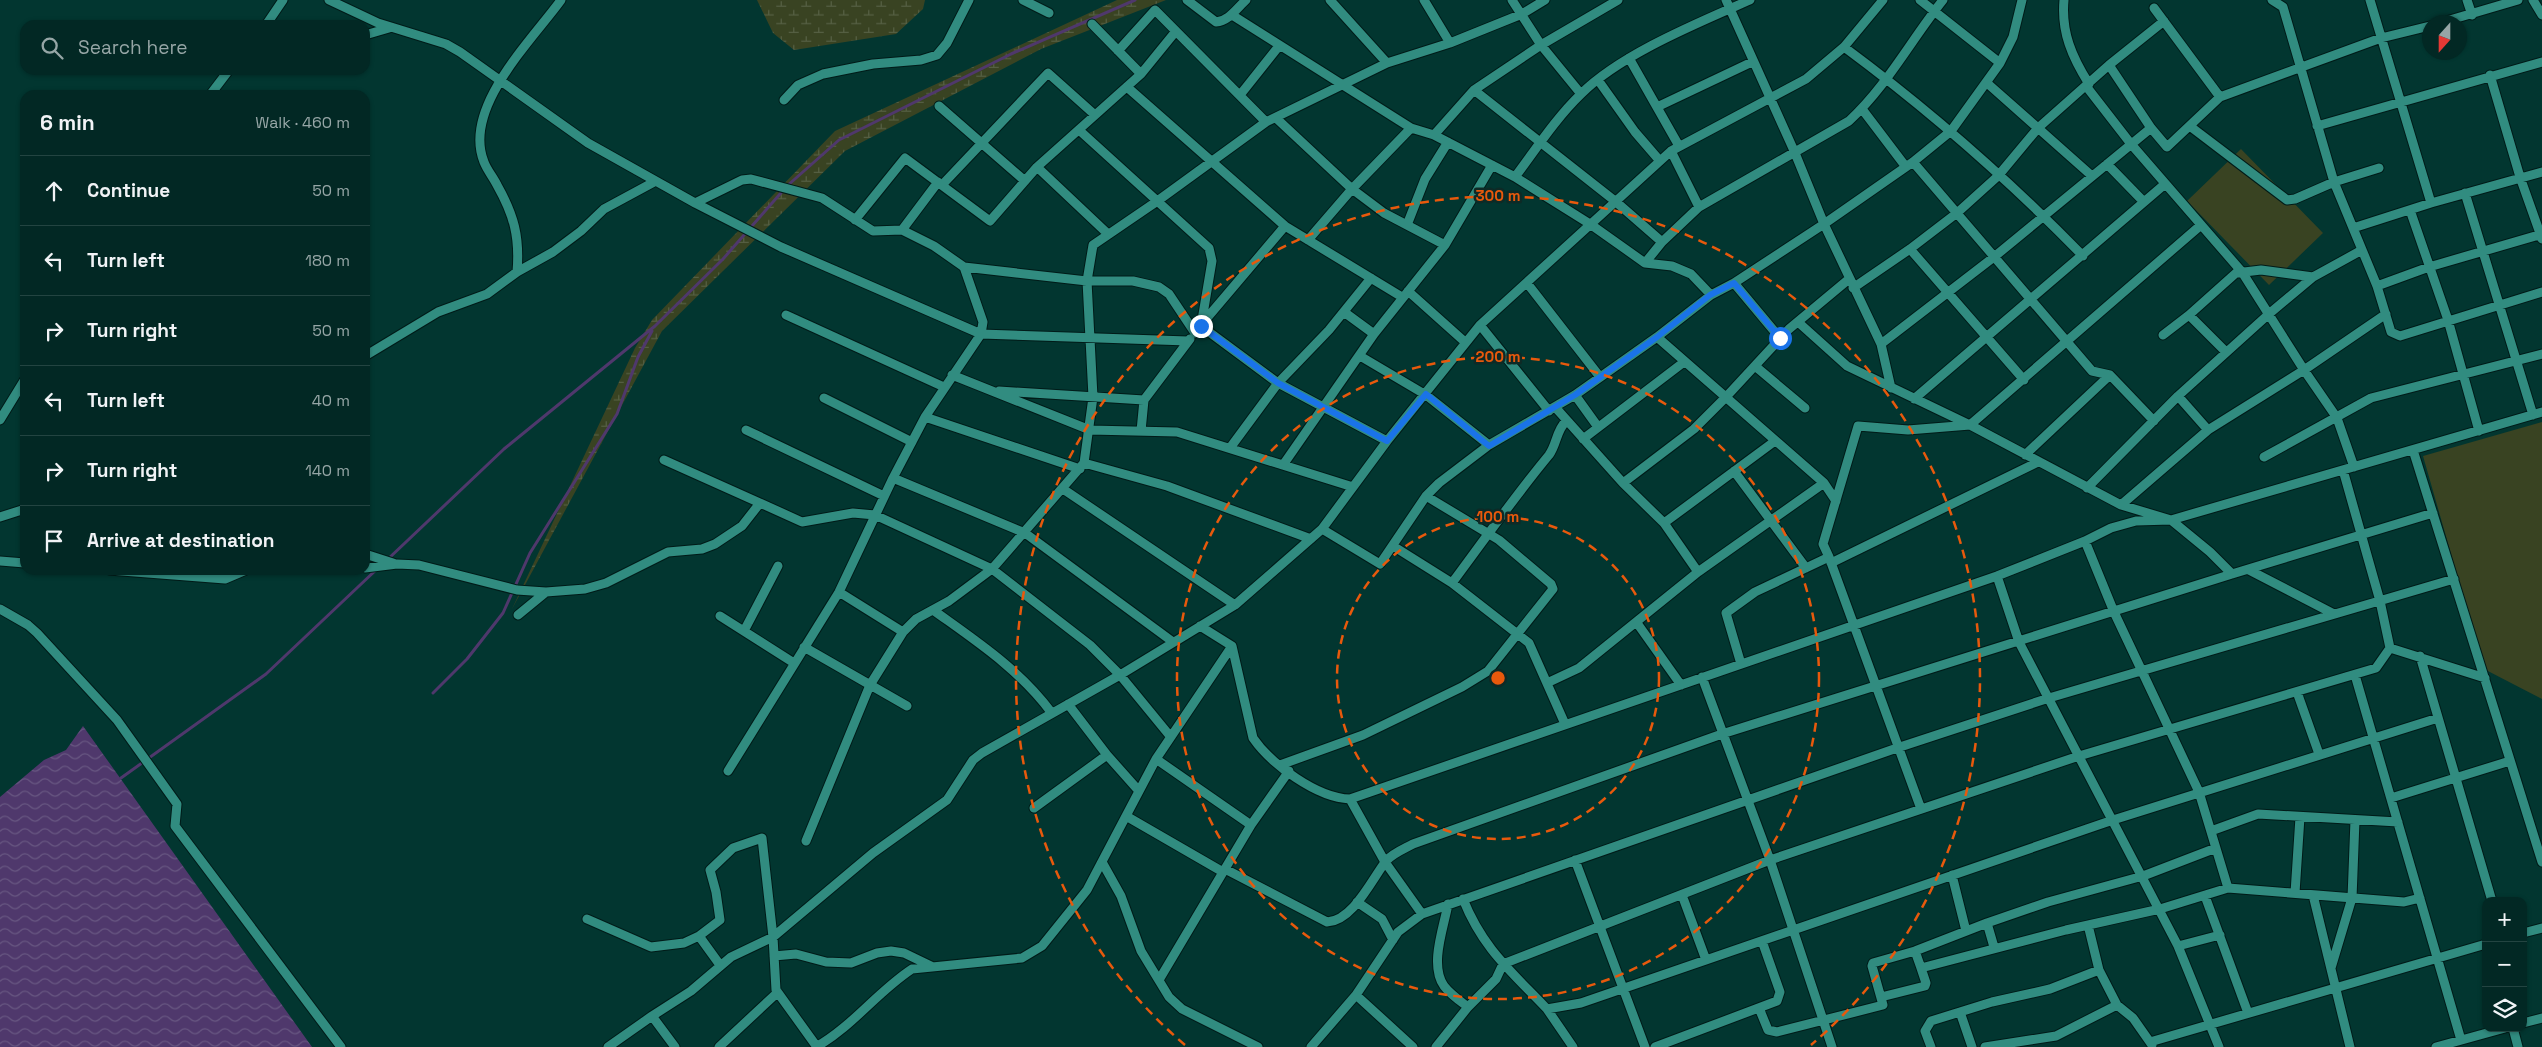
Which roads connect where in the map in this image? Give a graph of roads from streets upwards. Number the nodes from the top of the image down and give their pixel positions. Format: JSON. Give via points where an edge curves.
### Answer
{"nodes":[{"id":1,"x":282,"y":0,"type":"edge"},
{"id":2,"x":329,"y":0,"type":"edge"},
{"id":3,"x":561,"y":0,"type":"edge"},
{"id":4,"x":969,"y":0,"type":"edge"},
{"id":5,"x":1023,"y":0,"type":"edge"},
{"id":6,"x":1187,"y":0,"type":"edge"},
{"id":7,"x":1246,"y":0,"type":"edge"},
{"id":8,"x":1330,"y":0,"type":"edge"},
{"id":9,"x":1424,"y":0,"type":"edge"},
{"id":10,"x":1512,"y":0,"type":"edge"},
{"id":11,"x":1545,"y":0,"type":"edge"},
{"id":12,"x":1618,"y":0,"type":"edge"},
{"id":13,"x":1726,"y":0,"type":"edge"},
{"id":14,"x":1750,"y":0,"type":"edge"},
{"id":15,"x":1883,"y":0,"type":"edge"},
{"id":16,"x":1920,"y":0,"type":"edge"},
{"id":17,"x":1943,"y":0,"type":"edge"},
{"id":18,"x":2022,"y":0,"type":"edge"},
{"id":19,"x":2064,"y":0,"type":"edge"},
{"id":20,"x":2272,"y":0,"type":"edge"},
{"id":21,"x":2370,"y":0,"type":"edge"},
{"id":22,"x":2467,"y":0,"type":"edge"},
{"id":23,"x":2518,"y":0,"type":"edge"},
{"id":24,"x":2532,"y":0,"type":"edge"},
{"id":25,"x":2154,"y":8,"type":"dead end"},
{"id":26,"x":1729,"y":9,"type":"junction"},
{"id":27,"x":1934,"y":11,"type":"junction"},
{"id":28,"x":1049,"y":13,"type":"dead end"},
{"id":29,"x":1522,"y":14,"type":"junction"},
{"id":30,"x":1232,"y":15,"type":"junction"},
{"id":31,"x":2472,"y":15,"type":"junction"},
{"id":32,"x":2467,"y":16,"type":"edge"},
{"id":33,"x":2542,"y":16,"type":"edge"},
{"id":34,"x":269,"y":20,"type":"edge"},
{"id":35,"x":2164,"y":21,"type":"junction"},
{"id":36,"x":1092,"y":24,"type":"dead end"},
{"id":37,"x":390,"y":28,"type":"junction"},
{"id":38,"x":2422,"y":28,"type":"edge"},
{"id":39,"x":1176,"y":31,"type":"junction"},
{"id":40,"x":370,"y":34,"type":"edge"},
{"id":41,"x":2381,"y":38,"type":"junction"},
{"id":42,"x":1450,"y":43,"type":"junction"},
{"id":43,"x":1541,"y":45,"type":"junction"},
{"id":44,"x":1279,"y":46,"type":"junction"},
{"id":45,"x":1844,"y":47,"type":"junction"},
{"id":46,"x":1118,"y":51,"type":"junction"},
{"id":47,"x":1629,"y":58,"type":"junction"},
{"id":48,"x":1752,"y":62,"type":"junction"},
{"id":49,"x":2000,"y":62,"type":"junction"},
{"id":50,"x":2542,"y":62,"type":"edge"},
{"id":51,"x":1387,"y":63,"type":"junction"},
{"id":52,"x":2109,"y":65,"type":"junction"},
{"id":53,"x":2300,"y":67,"type":"junction"},
{"id":54,"x":1141,"y":74,"type":"junction"},
{"id":55,"x":225,"y":75,"type":"edge"},
{"id":56,"x":2490,"y":76,"type":"junction"},
{"id":57,"x":1887,"y":78,"type":"junction"},
{"id":58,"x":1598,"y":80,"type":"junction"},
{"id":59,"x":501,"y":81,"type":"junction"},
{"id":60,"x":1340,"y":84,"type":"junction"},
{"id":61,"x":1987,"y":84,"type":"junction"},
{"id":62,"x":2087,"y":85,"type":"junction"},
{"id":63,"x":1127,"y":87,"type":"junction"},
{"id":64,"x":214,"y":90,"type":"edge"},
{"id":65,"x":1474,"y":90,"type":"junction"},
{"id":66,"x":1581,"y":94,"type":"junction"},
{"id":67,"x":1240,"y":95,"type":"junction"},
{"id":68,"x":2220,"y":97,"type":"junction"},
{"id":69,"x":1769,"y":98,"type":"junction"},
{"id":70,"x":784,"y":100,"type":"dead end"},
{"id":71,"x":2401,"y":102,"type":"junction"},
{"id":72,"x":940,"y":106,"type":"dead end"},
{"id":73,"x":1657,"y":107,"type":"junction"},
{"id":74,"x":1862,"y":109,"type":"junction"},
{"id":75,"x":1095,"y":115,"type":"junction"},
{"id":76,"x":1276,"y":118,"type":"junction"},
{"id":77,"x":1266,"y":122,"type":"junction"},
{"id":78,"x":2317,"y":126,"type":"junction"},
{"id":79,"x":2191,"y":127,"type":"junction"},
{"id":80,"x":1411,"y":128,"type":"junction"},
{"id":81,"x":2038,"y":128,"type":"junction"},
{"id":82,"x":2150,"y":128,"type":"junction"},
{"id":83,"x":1078,"y":130,"type":"junction"},
{"id":84,"x":1951,"y":131,"type":"junction"},
{"id":85,"x":1434,"y":135,"type":"junction"},
{"id":86,"x":1448,"y":142,"type":"junction"},
{"id":87,"x":982,"y":143,"type":"junction"},
{"id":88,"x":1541,"y":144,"type":"junction"},
{"id":89,"x":2131,"y":144,"type":"junction"},
{"id":90,"x":1675,"y":149,"type":"junction"},
{"id":91,"x":1795,"y":153,"type":"junction"},
{"id":92,"x":1212,"y":161,"type":"junction"},
{"id":93,"x":1660,"y":161,"type":"junction"},
{"id":94,"x":2107,"y":164,"type":"junction"},
{"id":95,"x":1492,"y":165,"type":"junction"},
{"id":96,"x":1910,"y":165,"type":"junction"},
{"id":97,"x":1037,"y":167,"type":"junction"},
{"id":98,"x":2379,"y":168,"type":"dead end"},
{"id":99,"x":2542,"y":172,"type":"edge"},
{"id":100,"x":1998,"y":176,"type":"junction"},
{"id":101,"x":2092,"y":176,"type":"junction"},
{"id":102,"x":1515,"y":177,"type":"junction"},
{"id":103,"x":2520,"y":177,"type":"junction"},
{"id":104,"x":1025,"y":181,"type":"junction"},
{"id":105,"x":654,"y":182,"type":"junction"},
{"id":106,"x":2334,"y":182,"type":"junction"},
{"id":107,"x":940,"y":184,"type":"junction"},
{"id":108,"x":2164,"y":184,"type":"junction"},
{"id":109,"x":1352,"y":189,"type":"junction"},
{"id":110,"x":2465,"y":193,"type":"junction"},
{"id":111,"x":1615,"y":201,"type":"junction"},
{"id":112,"x":1156,"y":202,"type":"junction"},
{"id":113,"x":2144,"y":202,"type":"junction"},
{"id":114,"x":695,"y":203,"type":"junction"},
{"id":115,"x":2431,"y":203,"type":"junction"},
{"id":116,"x":1699,"y":208,"type":"junction"},
{"id":117,"x":2410,"y":210,"type":"junction"},
{"id":118,"x":1957,"y":213,"type":"junction"},
{"id":119,"x":2044,"y":216,"type":"junction"},
{"id":120,"x":854,"y":220,"type":"junction"},
{"id":121,"x":1590,"y":224,"type":"junction"},
{"id":122,"x":1824,"y":224,"type":"junction"},
{"id":123,"x":1407,"y":225,"type":"junction"},
{"id":124,"x":2201,"y":225,"type":"junction"},
{"id":125,"x":1285,"y":226,"type":"junction"},
{"id":126,"x":2353,"y":228,"type":"junction"},
{"id":127,"x":902,"y":230,"type":"junction"},
{"id":128,"x":1108,"y":234,"type":"junction"},
{"id":129,"x":2542,"y":236,"type":"edge"},
{"id":130,"x":1308,"y":240,"type":"junction"},
{"id":131,"x":1662,"y":242,"type":"junction"},
{"id":132,"x":1444,"y":245,"type":"junction"},
{"id":133,"x":1910,"y":249,"type":"junction"},
{"id":134,"x":2362,"y":250,"type":"junction"},
{"id":135,"x":2484,"y":252,"type":"junction"},
{"id":136,"x":2083,"y":256,"type":"junction"},
{"id":137,"x":1994,"y":257,"type":"junction"},
{"id":138,"x":1645,"y":263,"type":"junction"},
{"id":139,"x":964,"y":267,"type":"junction"},
{"id":140,"x":2429,"y":267,"type":"junction"},
{"id":141,"x":517,"y":272,"type":"junction"},
{"id":142,"x":2242,"y":272,"type":"junction"},
{"id":143,"x":2313,"y":277,"type":"junction"},
{"id":144,"x":1371,"y":278,"type":"junction"},
{"id":145,"x":1849,"y":279,"type":"junction"},
{"id":146,"x":1087,"y":281,"type":"junction"},
{"id":147,"x":1526,"y":282,"type":"junction"},
{"id":148,"x":1734,"y":283,"type":"junction"},
{"id":149,"x":2377,"y":286,"type":"junction"},
{"id":150,"x":1854,"y":288,"type":"junction"},
{"id":151,"x":2542,"y":292,"type":"edge"},
{"id":152,"x":1948,"y":293,"type":"junction"},
{"id":153,"x":1405,"y":294,"type":"junction"},
{"id":154,"x":1710,"y":295,"type":"junction"},
{"id":155,"x":2031,"y":300,"type":"junction"},
{"id":156,"x":2501,"y":304,"type":"junction"},
{"id":157,"x":1344,"y":312,"type":"junction"},
{"id":158,"x":2270,"y":313,"type":"junction"},
{"id":159,"x":2386,"y":314,"type":"junction"},
{"id":160,"x":786,"y":315,"type":"dead end"},
{"id":161,"x":2189,"y":315,"type":"junction"},
{"id":162,"x":2448,"y":320,"type":"junction"},
{"id":163,"x":1798,"y":322,"type":"junction"},
{"id":164,"x":1480,"y":324,"type":"junction"},
{"id":165,"x":1198,"y":329,"type":"junction"},
{"id":166,"x":981,"y":334,"type":"junction"},
{"id":167,"x":1374,"y":334,"type":"junction"},
{"id":168,"x":2163,"y":335,"type":"dead end"},
{"id":169,"x":1657,"y":337,"type":"junction"},
{"id":170,"x":1986,"y":337,"type":"junction"},
{"id":171,"x":1090,"y":338,"type":"junction"},
{"id":172,"x":1780,"y":338,"type":"junction"},
{"id":173,"x":1188,"y":341,"type":"junction"},
{"id":174,"x":1465,"y":342,"type":"junction"},
{"id":175,"x":2068,"y":343,"type":"junction"},
{"id":176,"x":1882,"y":344,"type":"junction"},
{"id":177,"x":2226,"y":352,"type":"junction"},
{"id":178,"x":370,"y":353,"type":"edge"},
{"id":179,"x":2542,"y":354,"type":"edge"},
{"id":180,"x":1360,"y":356,"type":"junction"},
{"id":181,"x":1684,"y":362,"type":"junction"},
{"id":182,"x":2518,"y":362,"type":"junction"},
{"id":183,"x":1755,"y":366,"type":"junction"},
{"id":184,"x":2304,"y":370,"type":"junction"},
{"id":185,"x":952,"y":375,"type":"junction"},
{"id":186,"x":2110,"y":375,"type":"junction"},
{"id":187,"x":2462,"y":375,"type":"junction"},
{"id":188,"x":1600,"y":377,"type":"junction"},
{"id":189,"x":2024,"y":380,"type":"junction"},
{"id":190,"x":1278,"y":383,"type":"junction"},
{"id":191,"x":944,"y":387,"type":"junction"},
{"id":192,"x":20,"y":388,"type":"edge"},
{"id":193,"x":1892,"y":388,"type":"junction"},
{"id":194,"x":991,"y":390,"type":"junction"},
{"id":195,"x":1426,"y":394,"type":"junction"},
{"id":196,"x":1575,"y":395,"type":"junction"},
{"id":197,"x":2178,"y":396,"type":"junction"},
{"id":198,"x":1093,"y":397,"type":"junction"},
{"id":199,"x":1726,"y":397,"type":"junction"},
{"id":200,"x":824,"y":398,"type":"dead end"},
{"id":201,"x":1914,"y":399,"type":"junction"},
{"id":202,"x":1144,"y":400,"type":"junction"},
{"id":203,"x":1322,"y":406,"type":"junction"},
{"id":204,"x":1805,"y":408,"type":"dead end"},
{"id":205,"x":1552,"y":409,"type":"junction"},
{"id":206,"x":2538,"y":414,"type":"edge"},
{"id":207,"x":925,"y":417,"type":"junction"},
{"id":208,"x":2337,"y":418,"type":"junction"},
{"id":209,"x":0,"y":420,"type":"edge"},
{"id":210,"x":1566,"y":421,"type":"junction"},
{"id":211,"x":2154,"y":421,"type":"junction"},
{"id":212,"x":1970,"y":425,"type":"junction"},
{"id":213,"x":1598,"y":427,"type":"junction"},
{"id":214,"x":746,"y":430,"type":"dead end"},
{"id":215,"x":1090,"y":430,"type":"junction"},
{"id":216,"x":1141,"y":430,"type":"junction"},
{"id":217,"x":2208,"y":430,"type":"junction"},
{"id":218,"x":2479,"y":431,"type":"junction"},
{"id":219,"x":1582,"y":439,"type":"junction"},
{"id":220,"x":1387,"y":441,"type":"junction"},
{"id":221,"x":1774,"y":441,"type":"junction"},
{"id":222,"x":912,"y":442,"type":"junction"},
{"id":223,"x":1489,"y":446,"type":"junction"},
{"id":224,"x":1230,"y":448,"type":"junction"},
{"id":225,"x":2413,"y":450,"type":"junction"},
{"id":226,"x":2025,"y":455,"type":"junction"},
{"id":227,"x":2264,"y":457,"type":"dead end"},
{"id":228,"x":664,"y":460,"type":"dead end"},
{"id":229,"x":2038,"y":462,"type":"junction"},
{"id":230,"x":1283,"y":465,"type":"junction"},
{"id":231,"x":1082,"y":466,"type":"junction"},
{"id":232,"x":2354,"y":467,"type":"junction"},
{"id":233,"x":2343,"y":470,"type":"junction"},
{"id":234,"x":1734,"y":471,"type":"junction"},
{"id":235,"x":893,"y":478,"type":"junction"},
{"id":236,"x":1623,"y":483,"type":"junction"},
{"id":237,"x":1824,"y":483,"type":"junction"},
{"id":238,"x":1353,"y":487,"type":"junction"},
{"id":239,"x":2087,"y":488,"type":"junction"},
{"id":240,"x":1063,"y":489,"type":"junction"},
{"id":241,"x":884,"y":496,"type":"junction"},
{"id":242,"x":1426,"y":496,"type":"junction"},
{"id":243,"x":1836,"y":501,"type":"junction"},
{"id":244,"x":760,"y":503,"type":"junction"},
{"id":245,"x":2121,"y":506,"type":"junction"},
{"id":246,"x":20,"y":511,"type":"edge"},
{"id":247,"x":2433,"y":513,"type":"junction"},
{"id":248,"x":875,"y":516,"type":"junction"},
{"id":249,"x":0,"y":517,"type":"edge"},
{"id":250,"x":1771,"y":520,"type":"junction"},
{"id":251,"x":2171,"y":520,"type":"junction"},
{"id":252,"x":1664,"y":524,"type":"junction"},
{"id":253,"x":1322,"y":529,"type":"junction"},
{"id":254,"x":1025,"y":533,"type":"junction"},
{"id":255,"x":1488,"y":534,"type":"junction"},
{"id":256,"x":2362,"y":535,"type":"junction"},
{"id":257,"x":1311,"y":540,"type":"junction"},
{"id":258,"x":2085,"y":541,"type":"junction"},
{"id":259,"x":1393,"y":546,"type":"junction"},
{"id":260,"x":370,"y":556,"type":"edge"},
{"id":261,"x":1830,"y":560,"type":"junction"},
{"id":262,"x":0,"y":561,"type":"edge"},
{"id":263,"x":20,"y":563,"type":"edge"},
{"id":264,"x":398,"y":564,"type":"junction"},
{"id":265,"x":778,"y":566,"type":"dead end"},
{"id":266,"x":370,"y":567,"type":"edge"},
{"id":267,"x":1806,"y":568,"type":"junction"},
{"id":268,"x":992,"y":569,"type":"junction"},
{"id":269,"x":2249,"y":570,"type":"junction"},
{"id":270,"x":1698,"y":572,"type":"junction"},
{"id":271,"x":2232,"y":574,"type":"junction"},
{"id":272,"x":173,"y":575,"type":"edge"},
{"id":273,"x":234,"y":575,"type":"edge"},
{"id":274,"x":1998,"y":576,"type":"junction"},
{"id":275,"x":2454,"y":580,"type":"junction"},
{"id":276,"x":1452,"y":583,"type":"junction"},
{"id":277,"x":546,"y":592,"type":"junction"},
{"id":278,"x":839,"y":592,"type":"junction"},
{"id":279,"x":2380,"y":601,"type":"junction"},
{"id":280,"x":1235,"y":605,"type":"junction"},
{"id":281,"x":0,"y":609,"type":"edge"},
{"id":282,"x":933,"y":610,"type":"junction"},
{"id":283,"x":2114,"y":612,"type":"junction"},
{"id":284,"x":2334,"y":614,"type":"junction"},
{"id":285,"x":518,"y":615,"type":"dead end"},
{"id":286,"x":720,"y":616,"type":"dead end"},
{"id":287,"x":1637,"y":623,"type":"junction"},
{"id":288,"x":1854,"y":625,"type":"junction"},
{"id":289,"x":1200,"y":626,"type":"junction"},
{"id":290,"x":744,"y":631,"type":"junction"},
{"id":291,"x":903,"y":632,"type":"junction"},
{"id":292,"x":1517,"y":633,"type":"junction"},
{"id":293,"x":1173,"y":642,"type":"junction"},
{"id":294,"x":2019,"y":642,"type":"junction"},
{"id":295,"x":1232,"y":646,"type":"junction"},
{"id":296,"x":804,"y":647,"type":"junction"},
{"id":297,"x":2390,"y":648,"type":"junction"},
{"id":298,"x":2420,"y":656,"type":"junction"},
{"id":299,"x":794,"y":663,"type":"junction"},
{"id":300,"x":1741,"y":664,"type":"junction"},
{"id":301,"x":2141,"y":670,"type":"junction"},
{"id":302,"x":1120,"y":675,"type":"junction"},
{"id":303,"x":2355,"y":675,"type":"junction"},
{"id":304,"x":1702,"y":677,"type":"junction"},
{"id":305,"x":2485,"y":678,"type":"junction"},
{"id":306,"x":1548,"y":682,"type":"junction"},
{"id":307,"x":870,"y":685,"type":"junction"},
{"id":308,"x":1681,"y":685,"type":"junction"},
{"id":309,"x":1877,"y":686,"type":"junction"},
{"id":310,"x":2297,"y":692,"type":"junction"},
{"id":311,"x":2049,"y":698,"type":"junction"},
{"id":312,"x":1068,"y":704,"type":"junction"},
{"id":313,"x":907,"y":706,"type":"dead end"},
{"id":314,"x":1051,"y":712,"type":"junction"},
{"id":315,"x":2438,"y":718,"type":"junction"},
{"id":316,"x":1565,"y":724,"type":"junction"},
{"id":317,"x":2170,"y":729,"type":"junction"},
{"id":318,"x":1722,"y":734,"type":"junction"},
{"id":319,"x":1170,"y":736,"type":"junction"},
{"id":320,"x":2373,"y":737,"type":"junction"},
{"id":321,"x":1897,"y":748,"type":"junction"},
{"id":322,"x":2319,"y":754,"type":"junction"},
{"id":323,"x":1107,"y":755,"type":"junction"},
{"id":324,"x":2079,"y":756,"type":"junction"},
{"id":325,"x":1156,"y":759,"type":"junction"},
{"id":326,"x":2510,"y":761,"type":"junction"},
{"id":327,"x":1280,"y":765,"type":"junction"},
{"id":328,"x":728,"y":771,"type":"dead end"},
{"id":329,"x":1289,"y":771,"type":"junction"},
{"id":330,"x":2456,"y":778,"type":"junction"},
{"id":331,"x":1139,"y":791,"type":"junction"},
{"id":332,"x":2199,"y":792,"type":"junction"},
{"id":333,"x":2391,"y":798,"type":"junction"},
{"id":334,"x":1350,"y":799,"type":"junction"},
{"id":335,"x":1747,"y":801,"type":"junction"},
{"id":336,"x":1034,"y":808,"type":"dead end"},
{"id":337,"x":1921,"y":809,"type":"junction"},
{"id":338,"x":1126,"y":816,"type":"junction"},
{"id":339,"x":2300,"y":817,"type":"junction"},
{"id":340,"x":2113,"y":820,"type":"junction"},
{"id":341,"x":2355,"y":820,"type":"junction"},
{"id":342,"x":2398,"y":822,"type":"junction"},
{"id":343,"x":1252,"y":825,"type":"junction"},
{"id":344,"x":2211,"y":831,"type":"junction"},
{"id":345,"x":806,"y":840,"type":"dead end"},
{"id":346,"x":2216,"y":848,"type":"junction"},
{"id":347,"x":1575,"y":860,"type":"junction"},
{"id":348,"x":1770,"y":860,"type":"junction"},
{"id":349,"x":1102,"y":862,"type":"junction"},
{"id":350,"x":1385,"y":862,"type":"junction"},
{"id":351,"x":2542,"y":862,"type":"edge"},
{"id":352,"x":1224,"y":870,"type":"junction"},
{"id":353,"x":1952,"y":875,"type":"junction"},
{"id":354,"x":2143,"y":876,"type":"junction"},
{"id":355,"x":2228,"y":888,"type":"junction"},
{"id":356,"x":2295,"y":893,"type":"junction"},
{"id":357,"x":1682,"y":894,"type":"junction"},
{"id":358,"x":2314,"y":895,"type":"junction"},
{"id":359,"x":2205,"y":896,"type":"junction"},
{"id":360,"x":2491,"y":897,"type":"edge"},
{"id":361,"x":2352,"y":898,"type":"junction"},
{"id":362,"x":2420,"y":898,"type":"junction"},
{"id":363,"x":1463,"y":899,"type":"junction"},
{"id":364,"x":1357,"y":902,"type":"junction"},
{"id":365,"x":1448,"y":904,"type":"junction"},
{"id":366,"x":2160,"y":909,"type":"junction"},
{"id":367,"x":1422,"y":914,"type":"junction"},
{"id":368,"x":588,"y":919,"type":"dead end"},
{"id":369,"x":1987,"y":923,"type":"junction"},
{"id":370,"x":2088,"y":925,"type":"junction"},
{"id":371,"x":1600,"y":926,"type":"junction"},
{"id":372,"x":2542,"y":928,"type":"edge"},
{"id":373,"x":1794,"y":930,"type":"junction"},
{"id":374,"x":1966,"y":931,"type":"junction"},
{"id":375,"x":2527,"y":932,"type":"edge"},
{"id":376,"x":2220,"y":935,"type":"junction"},
{"id":377,"x":699,"y":936,"type":"junction"},
{"id":378,"x":774,"y":937,"type":"junction"},
{"id":379,"x":1392,"y":940,"type":"junction"},
{"id":380,"x":1762,"y":941,"type":"junction"},
{"id":381,"x":2482,"y":945,"type":"edge"},
{"id":382,"x":2178,"y":946,"type":"junction"},
{"id":383,"x":1994,"y":947,"type":"junction"},
{"id":384,"x":1915,"y":950,"type":"junction"},
{"id":385,"x":774,"y":956,"type":"junction"},
{"id":386,"x":2437,"y":958,"type":"junction"},
{"id":387,"x":1706,"y":960,"type":"junction"},
{"id":388,"x":1503,"y":964,"type":"junction"},
{"id":389,"x":720,"y":965,"type":"junction"},
{"id":390,"x":932,"y":966,"type":"junction"},
{"id":391,"x":1921,"y":968,"type":"junction"},
{"id":392,"x":2099,"y":970,"type":"junction"},
{"id":393,"x":2330,"y":971,"type":"junction"},
{"id":394,"x":1159,"y":980,"type":"junction"},
{"id":395,"x":1624,"y":988,"type":"junction"},
{"id":396,"x":2335,"y":988,"type":"junction"},
{"id":397,"x":777,"y":993,"type":"junction"},
{"id":398,"x":1356,"y":995,"type":"junction"},
{"id":399,"x":1881,"y":997,"type":"junction"},
{"id":400,"x":2117,"y":1005,"type":"junction"},
{"id":401,"x":1468,"y":1007,"type":"junction"},
{"id":402,"x":1759,"y":1008,"type":"junction"},
{"id":403,"x":1547,"y":1009,"type":"junction"},
{"id":404,"x":1960,"y":1012,"type":"junction"},
{"id":405,"x":2248,"y":1013,"type":"junction"},
{"id":406,"x":652,"y":1016,"type":"junction"},
{"id":407,"x":2542,"y":1018,"type":"edge"},
{"id":408,"x":1823,"y":1020,"type":"junction"},
{"id":409,"x":2527,"y":1022,"type":"edge"},
{"id":410,"x":2211,"y":1024,"type":"junction"},
{"id":411,"x":2490,"y":1032,"type":"edge"},
{"id":412,"x":2514,"y":1032,"type":"edge"},
{"id":413,"x":2461,"y":1040,"type":"junction"},
{"id":414,"x":2152,"y":1044,"type":"edge"},
{"id":415,"x":341,"y":1047,"type":"edge"},
{"id":416,"x":608,"y":1047,"type":"edge"},
{"id":417,"x":675,"y":1047,"type":"edge"},
{"id":418,"x":719,"y":1047,"type":"edge"},
{"id":419,"x":817,"y":1047,"type":"edge"},
{"id":420,"x":1258,"y":1047,"type":"edge"},
{"id":421,"x":1310,"y":1047,"type":"edge"},
{"id":422,"x":1413,"y":1047,"type":"edge"},
{"id":423,"x":1436,"y":1047,"type":"edge"},
{"id":424,"x":1574,"y":1047,"type":"edge"},
{"id":425,"x":1645,"y":1047,"type":"edge"},
{"id":426,"x":1655,"y":1047,"type":"edge"},
{"id":427,"x":1832,"y":1047,"type":"edge"},
{"id":428,"x":1930,"y":1047,"type":"edge"},
{"id":429,"x":1972,"y":1047,"type":"edge"},
{"id":430,"x":1985,"y":1047,"type":"edge"},
{"id":431,"x":2219,"y":1047,"type":"edge"},
{"id":432,"x":2350,"y":1047,"type":"edge"},
{"id":433,"x":2436,"y":1047,"type":"edge"},
{"id":434,"x":2518,"y":1047,"type":"edge"}],
"edges":[{"from":1,"to":34,"type":"street"},
{"from":2,"to":37,"type":"street"},
{"from":3,"to":59,"type":"street"},
{"from":4,"to":70,"type":"street","via":[[937,55],[823,74],[798,85]]},
{"from":5,"to":28,"type":"street"},
{"from":6,"to":30,"type":"street","via":[[1216,22]]},
{"from":7,"to":30,"type":"street"},
{"from":8,"to":51,"type":"street"},
{"from":9,"to":42,"type":"street"},
{"from":10,"to":29,"type":"street"},
{"from":11,"to":29,"type":"street"},
{"from":12,"to":43,"type":"street"},
{"from":13,"to":26,"type":"street"},
{"from":14,"to":26,"type":"street"},
{"from":15,"to":45,"type":"street"},
{"from":16,"to":27,"type":"street"},
{"from":17,"to":27,"type":"street"},
{"from":18,"to":49,"type":"street","via":[[2013,37]]},
{"from":19,"to":62,"type":"street","via":[[2062,19],[2067,40]]},
{"from":20,"to":53,"type":"street","via":[[2282,7]]},
{"from":21,"to":41,"type":"street"},
{"from":22,"to":31,"type":"street"},
{"from":23,"to":31,"type":"street"},
{"from":24,"to":33,"type":"street"},
{"from":25,"to":35,"type":"street"},
{"from":26,"to":47,"type":"street"},
{"from":26,"to":48,"type":"street"},
{"from":27,"to":49,"type":"street"},
{"from":27,"to":57,"type":"street"},
{"from":29,"to":42,"type":"street"},
{"from":29,"to":43,"type":"street"},
{"from":30,"to":44,"type":"street"},
{"from":31,"to":32,"type":"street"},
{"from":35,"to":52,"type":"street"},
{"from":35,"to":68,"type":"street"},
{"from":36,"to":46,"type":"street"},
{"from":37,"to":40,"type":"street"},
{"from":37,"to":59,"type":"street","via":[[453,48]]},
{"from":38,"to":41,"type":"street"},
{"from":39,"to":46,"type":"street","via":[[1155,10]]},
{"from":39,"to":54,"type":"street"},
{"from":39,"to":67,"type":"street"},
{"from":41,"to":53,"type":"street"},
{"from":41,"to":71,"type":"street"},
{"from":42,"to":51,"type":"street"},
{"from":43,"to":65,"type":"street"},
{"from":43,"to":66,"type":"street"},
{"from":44,"to":60,"type":"street"},
{"from":44,"to":67,"type":"street"},
{"from":45,"to":57,"type":"street"},
{"from":45,"to":69,"type":"street","via":[[1806,79]]},
{"from":46,"to":54,"type":"street"},
{"from":47,"to":58,"type":"street"},
{"from":47,"to":73,"type":"street"},
{"from":48,"to":69,"type":"street"},
{"from":48,"to":73,"type":"street"},
{"from":49,"to":61,"type":"street"},
{"from":50,"to":56,"type":"street"},
{"from":51,"to":60,"type":"street"},
{"from":52,"to":62,"type":"street"},
{"from":52,"to":82,"type":"street"},
{"from":53,"to":68,"type":"street"},
{"from":53,"to":78,"type":"street"},
{"from":54,"to":63,"type":"street"},
{"from":55,"to":64,"type":"street"},
{"from":56,"to":71,"type":"street"},
{"from":56,"to":103,"type":"street"},
{"from":57,"to":74,"type":"street"},
{"from":57,"to":84,"type":"street"},
{"from":58,"to":66,"type":"street"},
{"from":58,"to":93,"type":"street","via":[[1634,132]]},
{"from":59,"to":105,"type":"street","via":[[588,143]]},
{"from":59,"to":141,"type":"street","via":[[486,110],[479,145],[515,224],[519,246]]},
{"from":60,"to":76,"type":"street"},
{"from":60,"to":80,"type":"street"},
{"from":61,"to":81,"type":"street"},
{"from":61,"to":84,"type":"street"},
{"from":62,"to":81,"type":"street"},
{"from":62,"to":89,"type":"street"},
{"from":63,"to":75,"type":"street"},
{"from":63,"to":92,"type":"street"},
{"from":65,"to":85,"type":"street"},
{"from":65,"to":88,"type":"street"},
{"from":66,"to":88,"type":"street"},
{"from":67,"to":77,"type":"street"},
{"from":68,"to":79,"type":"street"},
{"from":69,"to":90,"type":"street"},
{"from":69,"to":91,"type":"street"},
{"from":71,"to":78,"type":"street"},
{"from":71,"to":115,"type":"street"},
{"from":72,"to":87,"type":"street"},
{"from":73,"to":90,"type":"street"},
{"from":74,"to":91,"type":"street","via":[[1843,125]]},
{"from":74,"to":96,"type":"street"},
{"from":75,"to":83,"type":"street"},
{"from":75,"to":87,"type":"street","via":[[1048,73]]},
{"from":76,"to":77,"type":"street"},
{"from":76,"to":109,"type":"street"},
{"from":77,"to":92,"type":"street"},
{"from":78,"to":106,"type":"street"},
{"from":79,"to":82,"type":"street","via":[[2167,147]]},
{"from":79,"to":106,"type":"street","via":[[2287,200]]},
{"from":80,"to":85,"type":"street"},
{"from":80,"to":109,"type":"street"},
{"from":81,"to":100,"type":"street"},
{"from":81,"to":101,"type":"street"},
{"from":82,"to":89,"type":"street"},
{"from":83,"to":97,"type":"street"},
{"from":83,"to":112,"type":"street"},
{"from":84,"to":96,"type":"street"},
{"from":84,"to":100,"type":"street"},
{"from":85,"to":86,"type":"street"},
{"from":86,"to":95,"type":"street"},
{"from":86,"to":123,"type":"street","via":[[1425,179]]},
{"from":87,"to":104,"type":"street"},
{"from":87,"to":107,"type":"street"},
{"from":88,"to":102,"type":"street"},
{"from":88,"to":111,"type":"street"},
{"from":89,"to":94,"type":"street"},
{"from":89,"to":108,"type":"street"},
{"from":90,"to":93,"type":"street"},
{"from":90,"to":116,"type":"street"},
{"from":91,"to":116,"type":"street"},
{"from":91,"to":122,"type":"street"},
{"from":92,"to":112,"type":"street"},
{"from":92,"to":125,"type":"street"},
{"from":93,"to":111,"type":"street"},
{"from":94,"to":101,"type":"street"},
{"from":94,"to":113,"type":"street"},
{"from":95,"to":102,"type":"street"},
{"from":95,"to":132,"type":"street"},
{"from":96,"to":118,"type":"street"},
{"from":96,"to":122,"type":"street"},
{"from":97,"to":104,"type":"street"},
{"from":97,"to":128,"type":"street"},
{"from":98,"to":106,"type":"street"},
{"from":99,"to":103,"type":"street"},
{"from":100,"to":118,"type":"street"},
{"from":100,"to":119,"type":"street"},
{"from":101,"to":119,"type":"street"},
{"from":102,"to":121,"type":"street"},
{"from":103,"to":110,"type":"street"},
{"from":103,"to":129,"type":"street"},
{"from":104,"to":107,"type":"street","via":[[990,221]]},
{"from":105,"to":114,"type":"street"},
{"from":105,"to":141,"type":"street","via":[[604,208],[581,232]]},
{"from":106,"to":126,"type":"street"},
{"from":107,"to":120,"type":"street","via":[[905,158]]},
{"from":107,"to":127,"type":"street"},
{"from":108,"to":113,"type":"street"},
{"from":108,"to":124,"type":"street"},
{"from":109,"to":123,"type":"street","via":[[1384,213]]},
{"from":109,"to":130,"type":"street"},
{"from":110,"to":115,"type":"street"},
{"from":110,"to":135,"type":"street"},
{"from":111,"to":121,"type":"street"},
{"from":111,"to":131,"type":"street"},
{"from":112,"to":128,"type":"street"},
{"from":112,"to":165,"type":"street","via":[[1209,248],[1212,261]]},
{"from":113,"to":136,"type":"street"},
{"from":114,"to":120,"type":"street","via":[[742,180],[752,179],[796,193],[818,196]]},
{"from":114,"to":166,"type":"street","via":[[781,247]]},
{"from":115,"to":117,"type":"street"},
{"from":116,"to":131,"type":"street"},
{"from":117,"to":126,"type":"street"},
{"from":117,"to":140,"type":"street"},
{"from":118,"to":133,"type":"street"},
{"from":118,"to":137,"type":"street"},
{"from":119,"to":136,"type":"street"},
{"from":119,"to":137,"type":"street"},
{"from":120,"to":127,"type":"street","via":[[873,231]]},
{"from":121,"to":138,"type":"street"},
{"from":121,"to":147,"type":"street"},
{"from":122,"to":145,"type":"street"},
{"from":122,"to":148,"type":"street"},
{"from":123,"to":132,"type":"street"},
{"from":124,"to":142,"type":"street"},
{"from":124,"to":175,"type":"street"},
{"from":125,"to":130,"type":"street"},
{"from":125,"to":165,"type":"street"},
{"from":126,"to":134,"type":"street"},
{"from":127,"to":139,"type":"street"},
{"from":128,"to":146,"type":"street","via":[[1093,245]]},
{"from":129,"to":135,"type":"street"},
{"from":130,"to":144,"type":"street"},
{"from":131,"to":138,"type":"street"},
{"from":132,"to":153,"type":"street"},
{"from":133,"to":150,"type":"street"},
{"from":133,"to":152,"type":"street"},
{"from":134,"to":143,"type":"street"},
{"from":134,"to":149,"type":"street"},
{"from":135,"to":140,"type":"street"},
{"from":135,"to":156,"type":"street"},
{"from":136,"to":155,"type":"street"},
{"from":137,"to":152,"type":"street"},
{"from":137,"to":155,"type":"street"},
{"from":138,"to":154,"type":"street","via":[[1682,269],[1697,278]]},
{"from":139,"to":146,"type":"street"},
{"from":139,"to":166,"type":"street","via":[[981,313]]},
{"from":140,"to":149,"type":"street"},
{"from":140,"to":162,"type":"street"},
{"from":141,"to":178,"type":"street","via":[[487,294],[438,312]]},
{"from":142,"to":143,"type":"street","via":[[2261,270]]},
{"from":142,"to":158,"type":"street"},
{"from":142,"to":161,"type":"street","via":[[2230,278]]},
{"from":143,"to":158,"type":"street"},
{"from":144,"to":153,"type":"street"},
{"from":144,"to":157,"type":"street"},
{"from":145,"to":150,"type":"street"},
{"from":145,"to":163,"type":"street"},
{"from":146,"to":165,"type":"street","via":[[1133,281],[1159,287],[1169,294]]},
{"from":146,"to":171,"type":"street"},
{"from":147,"to":164,"type":"street"},
{"from":147,"to":188,"type":"street"},
{"from":148,"to":154,"type":"street"},
{"from":148,"to":172,"type":"street"},
{"from":149,"to":159,"type":"street"},
{"from":150,"to":176,"type":"street"},
{"from":151,"to":156,"type":"street"},
{"from":152,"to":170,"type":"street"},
{"from":152,"to":176,"type":"street"},
{"from":153,"to":167,"type":"street"},
{"from":153,"to":174,"type":"street"},
{"from":154,"to":169,"type":"street"},
{"from":155,"to":170,"type":"street"},
{"from":155,"to":175,"type":"street"},
{"from":156,"to":162,"type":"street"},
{"from":156,"to":182,"type":"street"},
{"from":157,"to":167,"type":"street"},
{"from":157,"to":190,"type":"street"},
{"from":158,"to":177,"type":"street"},
{"from":158,"to":184,"type":"street"},
{"from":159,"to":162,"type":"street","via":[[2392,332],[2400,336]]},
{"from":159,"to":184,"type":"street"},
{"from":160,"to":191,"type":"street"},
{"from":161,"to":168,"type":"street"},
{"from":161,"to":177,"type":"street"},
{"from":162,"to":187,"type":"street"},
{"from":163,"to":172,"type":"street"},
{"from":163,"to":193,"type":"street","via":[[1847,366]]},
{"from":164,"to":174,"type":"street"},
{"from":164,"to":205,"type":"street"},
{"from":165,"to":173,"type":"street"},
{"from":165,"to":190,"type":"street"},
{"from":166,"to":171,"type":"street"},
{"from":166,"to":185,"type":"street"},
{"from":167,"to":180,"type":"street"},
{"from":169,"to":181,"type":"street"},
{"from":169,"to":188,"type":"street"},
{"from":170,"to":189,"type":"street"},
{"from":170,"to":201,"type":"street"},
{"from":171,"to":173,"type":"street"},
{"from":171,"to":198,"type":"street"},
{"from":172,"to":183,"type":"street"},
{"from":173,"to":202,"type":"street"},
{"from":174,"to":195,"type":"street"},
{"from":175,"to":186,"type":"street","via":[[2092,371]]},
{"from":175,"to":189,"type":"street"},
{"from":176,"to":193,"type":"street"},
{"from":177,"to":197,"type":"street"},
{"from":179,"to":182,"type":"street"},
{"from":180,"to":195,"type":"street"},
{"from":180,"to":203,"type":"street"},
{"from":181,"to":199,"type":"street"},
{"from":181,"to":213,"type":"street"},
{"from":182,"to":187,"type":"street"},
{"from":182,"to":206,"type":"street"},
{"from":183,"to":199,"type":"street"},
{"from":183,"to":204,"type":"street"},
{"from":184,"to":208,"type":"street"},
{"from":184,"to":217,"type":"street"},
{"from":185,"to":191,"type":"street"},
{"from":185,"to":194,"type":"street"},
{"from":186,"to":211,"type":"street"},
{"from":186,"to":226,"type":"street"},
{"from":187,"to":208,"type":"street","via":[[2371,398]]},
{"from":187,"to":218,"type":"street"},
{"from":188,"to":196,"type":"street"},
{"from":189,"to":212,"type":"street"},
{"from":190,"to":203,"type":"street"},
{"from":190,"to":224,"type":"street"},
{"from":191,"to":207,"type":"street"},
{"from":192,"to":209,"type":"street"},
{"from":193,"to":201,"type":"street"},
{"from":194,"to":198,"type":"street"},
{"from":194,"to":215,"type":"street"},
{"from":195,"to":220,"type":"street"},
{"from":195,"to":223,"type":"street"},
{"from":196,"to":205,"type":"street"},
{"from":196,"to":213,"type":"street"},
{"from":197,"to":211,"type":"street"},
{"from":197,"to":217,"type":"street"},
{"from":198,"to":202,"type":"street"},
{"from":198,"to":215,"type":"street"},
{"from":199,"to":221,"type":"street"},
{"from":199,"to":236,"type":"street","via":[[1687,434]]},
{"from":200,"to":222,"type":"street"},
{"from":201,"to":212,"type":"street"},
{"from":202,"to":216,"type":"street"},
{"from":203,"to":220,"type":"street"},
{"from":203,"to":230,"type":"street"},
{"from":205,"to":210,"type":"street"},
{"from":205,"to":223,"type":"street"},
{"from":206,"to":218,"type":"street"},
{"from":207,"to":222,"type":"street"},
{"from":207,"to":231,"type":"street"},
{"from":208,"to":227,"type":"street"},
{"from":208,"to":232,"type":"street"},
{"from":210,"to":219,"type":"street"},
{"from":210,"to":255,"type":"street","via":[[1558,430],[1550,453]]},
{"from":211,"to":239,"type":"street"},
{"from":212,"to":226,"type":"street"},
{"from":212,"to":243,"type":"street","via":[[1908,430],[1858,426]]},
{"from":213,"to":219,"type":"street"},
{"from":214,"to":241,"type":"street"},
{"from":215,"to":216,"type":"street"},
{"from":215,"to":231,"type":"street"},
{"from":216,"to":224,"type":"street","via":[[1177,432]]},
{"from":217,"to":245,"type":"street"},
{"from":218,"to":225,"type":"street"},
{"from":219,"to":236,"type":"street"},
{"from":220,"to":238,"type":"street"},
{"from":221,"to":234,"type":"street"},
{"from":221,"to":237,"type":"street"},
{"from":222,"to":235,"type":"street"},
{"from":223,"to":242,"type":"street"},
{"from":224,"to":230,"type":"street"},
{"from":225,"to":232,"type":"street"},
{"from":225,"to":247,"type":"street"},
{"from":226,"to":229,"type":"street"},
{"from":228,"to":244,"type":"street"},
{"from":229,"to":239,"type":"street"},
{"from":229,"to":261,"type":"street"},
{"from":230,"to":238,"type":"street"},
{"from":231,"to":240,"type":"street"},
{"from":231,"to":257,"type":"street","via":[[1167,486]]},
{"from":232,"to":233,"type":"street"},
{"from":233,"to":251,"type":"street"},
{"from":233,"to":256,"type":"street"},
{"from":234,"to":250,"type":"street"},
{"from":234,"to":252,"type":"street"},
{"from":235,"to":241,"type":"street"},
{"from":235,"to":254,"type":"street"},
{"from":236,"to":252,"type":"street"},
{"from":237,"to":243,"type":"street"},
{"from":237,"to":250,"type":"street"},
{"from":238,"to":253,"type":"street"},
{"from":239,"to":245,"type":"street"},
{"from":240,"to":254,"type":"street"},
{"from":240,"to":280,"type":"street"},
{"from":241,"to":248,"type":"street"},
{"from":242,"to":255,"type":"street"},
{"from":242,"to":259,"type":"street"},
{"from":243,"to":261,"type":"street","via":[[1822,544]]},
{"from":244,"to":248,"type":"street","via":[[802,522],[853,513]]},
{"from":244,"to":277,"type":"street","via":[[742,526],[715,544],[702,549],[668,552],[591,588]]},
{"from":245,"to":251,"type":"street"},
{"from":246,"to":249,"type":"street"},
{"from":247,"to":256,"type":"street"},
{"from":247,"to":275,"type":"street"},
{"from":248,"to":268,"type":"street"},
{"from":248,"to":278,"type":"street"},
{"from":250,"to":267,"type":"street"},
{"from":250,"to":270,"type":"street"},
{"from":251,"to":258,"type":"street","via":[[2136,521],[2111,528]]},
{"from":251,"to":271,"type":"street"},
{"from":252,"to":270,"type":"street"},
{"from":253,"to":257,"type":"street"},
{"from":253,"to":259,"type":"street","via":[[1379,564]]},
{"from":254,"to":268,"type":"street"},
{"from":254,"to":293,"type":"street"},
{"from":255,"to":276,"type":"street"},
{"from":255,"to":292,"type":"street","via":[[1553,587]]},
{"from":256,"to":269,"type":"street"},
{"from":256,"to":279,"type":"street"},
{"from":257,"to":280,"type":"street"},
{"from":258,"to":274,"type":"street"},
{"from":258,"to":283,"type":"street"},
{"from":259,"to":276,"type":"street"},
{"from":260,"to":264,"type":"street"},
{"from":261,"to":267,"type":"street"},
{"from":261,"to":288,"type":"street"},
{"from":262,"to":263,"type":"street"},
{"from":264,"to":266,"type":"street"},
{"from":264,"to":277,"type":"street","via":[[428,566],[517,590]]},
{"from":265,"to":290,"type":"street"},
{"from":267,"to":300,"type":"street","via":[[1755,592],[1726,613]]},
{"from":268,"to":282,"type":"street"},
{"from":268,"to":302,"type":"street","via":[[1090,645]]},
{"from":269,"to":271,"type":"street"},
{"from":269,"to":284,"type":"street"},
{"from":270,"to":287,"type":"street"},
{"from":271,"to":283,"type":"street"},
{"from":272,"to":273,"type":"street","via":[[224,579]]},
{"from":274,"to":288,"type":"street"},
{"from":274,"to":294,"type":"street"},
{"from":275,"to":279,"type":"street"},
{"from":275,"to":305,"type":"street"},
{"from":276,"to":292,"type":"street"},
{"from":277,"to":285,"type":"street"},
{"from":278,"to":291,"type":"street"},
{"from":278,"to":296,"type":"street"},
{"from":279,"to":284,"type":"street"},
{"from":279,"to":297,"type":"street"},
{"from":280,"to":289,"type":"street"},
{"from":281,"to":415,"type":"street","via":[[37,633],[117,720],[177,804],[175,826]]},
{"from":282,"to":291,"type":"street"},
{"from":282,"to":314,"type":"street","via":[[1008,665]]},
{"from":283,"to":294,"type":"street"},
{"from":283,"to":301,"type":"street"},
{"from":284,"to":301,"type":"street"},
{"from":286,"to":290,"type":"street"},
{"from":287,"to":306,"type":"street","via":[[1578,668]]},
{"from":287,"to":308,"type":"street"},
{"from":288,"to":300,"type":"street"},
{"from":288,"to":309,"type":"street"},
{"from":289,"to":293,"type":"street"},
{"from":289,"to":295,"type":"street"},
{"from":290,"to":299,"type":"street"},
{"from":291,"to":307,"type":"street"},
{"from":292,"to":306,"type":"street","via":[[1529,643]]},
{"from":292,"to":327,"type":"street","via":[[1492,668],[1462,687],[1363,736]]},
{"from":293,"to":302,"type":"street"},
{"from":294,"to":309,"type":"street"},
{"from":294,"to":311,"type":"street"},
{"from":295,"to":319,"type":"street"},
{"from":295,"to":327,"type":"street","via":[[1253,738]]},
{"from":296,"to":299,"type":"street"},
{"from":296,"to":307,"type":"street"},
{"from":297,"to":298,"type":"street"},
{"from":297,"to":303,"type":"street","via":[[2376,668]]},
{"from":298,"to":305,"type":"street"},
{"from":298,"to":315,"type":"street"},
{"from":299,"to":328,"type":"street"},
{"from":300,"to":304,"type":"street"},
{"from":301,"to":311,"type":"street"},
{"from":301,"to":317,"type":"street"},
{"from":302,"to":312,"type":"street"},
{"from":302,"to":319,"type":"street"},
{"from":303,"to":310,"type":"street"},
{"from":303,"to":320,"type":"street"},
{"from":304,"to":308,"type":"street"},
{"from":304,"to":318,"type":"street"},
{"from":305,"to":326,"type":"street"},
{"from":306,"to":316,"type":"street"},
{"from":307,"to":313,"type":"street"},
{"from":307,"to":345,"type":"street"},
{"from":308,"to":316,"type":"street"},
{"from":309,"to":318,"type":"street"},
{"from":309,"to":321,"type":"street"},
{"from":310,"to":317,"type":"street"},
{"from":310,"to":322,"type":"street"},
{"from":311,"to":321,"type":"street"},
{"from":311,"to":324,"type":"street"},
{"from":312,"to":314,"type":"street"},
{"from":312,"to":323,"type":"street"},
{"from":314,"to":378,"type":"street","via":[[977,756],[947,800],[873,853]]},
{"from":315,"to":320,"type":"street"},
{"from":315,"to":330,"type":"street"},
{"from":316,"to":334,"type":"street"},
{"from":317,"to":324,"type":"street"},
{"from":317,"to":332,"type":"street"},
{"from":318,"to":335,"type":"street"},
{"from":318,"to":350,"type":"street","via":[[1413,844]]},
{"from":319,"to":325,"type":"street"},
{"from":320,"to":322,"type":"street"},
{"from":320,"to":333,"type":"street"},
{"from":321,"to":335,"type":"street"},
{"from":321,"to":337,"type":"street"},
{"from":322,"to":332,"type":"street"},
{"from":323,"to":331,"type":"street"},
{"from":323,"to":336,"type":"street"},
{"from":324,"to":337,"type":"street"},
{"from":324,"to":340,"type":"street"},
{"from":325,"to":331,"type":"street"},
{"from":325,"to":343,"type":"street"},
{"from":326,"to":330,"type":"street"},
{"from":326,"to":351,"type":"street"},
{"from":327,"to":329,"type":"street"},
{"from":329,"to":334,"type":"street","via":[[1331,797]]},
{"from":329,"to":343,"type":"street"},
{"from":330,"to":333,"type":"street"},
{"from":330,"to":360,"type":"street"},
{"from":331,"to":338,"type":"street"},
{"from":332,"to":340,"type":"street"},
{"from":332,"to":344,"type":"street"},
{"from":333,"to":342,"type":"street"},
{"from":334,"to":350,"type":"street"},
{"from":335,"to":347,"type":"street"},
{"from":335,"to":348,"type":"street"},
{"from":337,"to":348,"type":"street"},
{"from":338,"to":349,"type":"street"},
{"from":338,"to":352,"type":"street"},
{"from":339,"to":341,"type":"street"},
{"from":339,"to":344,"type":"street","via":[[2258,814]]},
{"from":339,"to":356,"type":"street"},
{"from":340,"to":353,"type":"street"},
{"from":340,"to":354,"type":"street"},
{"from":341,"to":342,"type":"street"},
{"from":341,"to":361,"type":"street"},
{"from":342,"to":362,"type":"street"},
{"from":343,"to":352,"type":"street"},
{"from":344,"to":346,"type":"street"},
{"from":346,"to":354,"type":"street"},
{"from":346,"to":355,"type":"street"},
{"from":347,"to":363,"type":"street"},
{"from":347,"to":371,"type":"street"},
{"from":348,"to":357,"type":"street"},
{"from":348,"to":373,"type":"street"},
{"from":349,"to":390,"type":"street","via":[[1082,898],[1034,952],[1022,958]]},
{"from":349,"to":394,"type":"street","via":[[1121,896],[1135,939]]},
{"from":350,"to":364,"type":"street"},
{"from":350,"to":367,"type":"street"},
{"from":352,"to":364,"type":"street","via":[[1327,922],[1341,918]]},
{"from":352,"to":394,"type":"street"},
{"from":353,"to":373,"type":"street"},
{"from":353,"to":374,"type":"street"},
{"from":354,"to":366,"type":"street"},
{"from":354,"to":369,"type":"street","via":[[2048,902]]},
{"from":355,"to":356,"type":"street"},
{"from":355,"to":359,"type":"street"},
{"from":356,"to":358,"type":"street"},
{"from":357,"to":371,"type":"street"},
{"from":357,"to":387,"type":"street"},
{"from":358,"to":361,"type":"street"},
{"from":358,"to":393,"type":"street"},
{"from":359,"to":366,"type":"street"},
{"from":359,"to":376,"type":"street"},
{"from":361,"to":362,"type":"street","via":[[2404,902]]},
{"from":361,"to":393,"type":"street"},
{"from":362,"to":386,"type":"street"},
{"from":363,"to":365,"type":"street"},
{"from":363,"to":388,"type":"street","via":[[1476,929]]},
{"from":364,"to":379,"type":"street","via":[[1382,919]]},
{"from":365,"to":367,"type":"street"},
{"from":365,"to":401,"type":"street","via":[[1438,957],[1440,975],[1447,989]]},
{"from":366,"to":370,"type":"street"},
{"from":366,"to":382,"type":"street"},
{"from":367,"to":379,"type":"street","via":[[1406,924]]},
{"from":368,"to":377,"type":"street","via":[[651,947],[684,943]]},
{"from":369,"to":374,"type":"street"},
{"from":369,"to":383,"type":"street"},
{"from":370,"to":383,"type":"street"},
{"from":370,"to":392,"type":"street"},
{"from":371,"to":388,"type":"street"},
{"from":371,"to":395,"type":"street"},
{"from":372,"to":375,"type":"street"},
{"from":373,"to":380,"type":"street"},
{"from":373,"to":408,"type":"street"},
{"from":374,"to":384,"type":"street"},
{"from":376,"to":382,"type":"street"},
{"from":376,"to":405,"type":"street"},
{"from":377,"to":378,"type":"street","via":[[720,920],[710,870],[733,848],[762,838]]},
{"from":377,"to":389,"type":"street"},
{"from":378,"to":385,"type":"street"},
{"from":378,"to":389,"type":"street"},
{"from":379,"to":398,"type":"street"},
{"from":380,"to":387,"type":"street"},
{"from":380,"to":402,"type":"street","via":[[1780,992],[1777,1001]]},
{"from":381,"to":386,"type":"street"},
{"from":382,"to":410,"type":"street"},
{"from":383,"to":391,"type":"street"},
{"from":384,"to":391,"type":"street"},
{"from":384,"to":399,"type":"street","via":[[1872,964]]},
{"from":385,"to":390,"type":"street","via":[[796,954],[832,963],[851,963],[877,953],[898,951]]},
{"from":385,"to":397,"type":"street"},
{"from":386,"to":396,"type":"street"},
{"from":386,"to":413,"type":"street"},
{"from":387,"to":395,"type":"street"},
{"from":388,"to":401,"type":"street","via":[[1496,979]]},
{"from":388,"to":403,"type":"street"},
{"from":389,"to":406,"type":"street","via":[[691,991]]},
{"from":390,"to":419,"type":"street","via":[[918,967],[902,975],[848,1026]]},
{"from":391,"to":399,"type":"street","via":[[1925,986]]},
{"from":392,"to":400,"type":"street"},
{"from":392,"to":404,"type":"street","via":[[2050,989]]},
{"from":393,"to":396,"type":"street"},
{"from":394,"to":420,"type":"street","via":[[1182,1008]]},
{"from":395,"to":403,"type":"street","via":[[1581,1003]]},
{"from":395,"to":425,"type":"street"},
{"from":396,"to":405,"type":"street"},
{"from":396,"to":432,"type":"street"},
{"from":397,"to":418,"type":"street"},
{"from":397,"to":419,"type":"street"},
{"from":398,"to":421,"type":"street"},
{"from":398,"to":422,"type":"street"},
{"from":399,"to":408,"type":"street","via":[[1883,1005]]},
{"from":400,"to":414,"type":"street","via":[[2133,1018]]},
{"from":400,"to":430,"type":"street","via":[[2056,1036]]},
{"from":401,"to":423,"type":"street"},
{"from":402,"to":408,"type":"street","via":[[1768,1030],[1772,1032]]},
{"from":402,"to":426,"type":"street"},
{"from":403,"to":424,"type":"street"},
{"from":404,"to":428,"type":"street","via":[[1931,1021],[1925,1031]]},
{"from":404,"to":429,"type":"street"},
{"from":405,"to":410,"type":"street"},
{"from":406,"to":416,"type":"street"},
{"from":406,"to":417,"type":"street"},
{"from":407,"to":409,"type":"street"},
{"from":408,"to":427,"type":"street"},
{"from":410,"to":414,"type":"street"},
{"from":410,"to":431,"type":"street"},
{"from":411,"to":413,"type":"street"},
{"from":412,"to":434,"type":"street"},
{"from":413,"to":433,"type":"street"}]}
